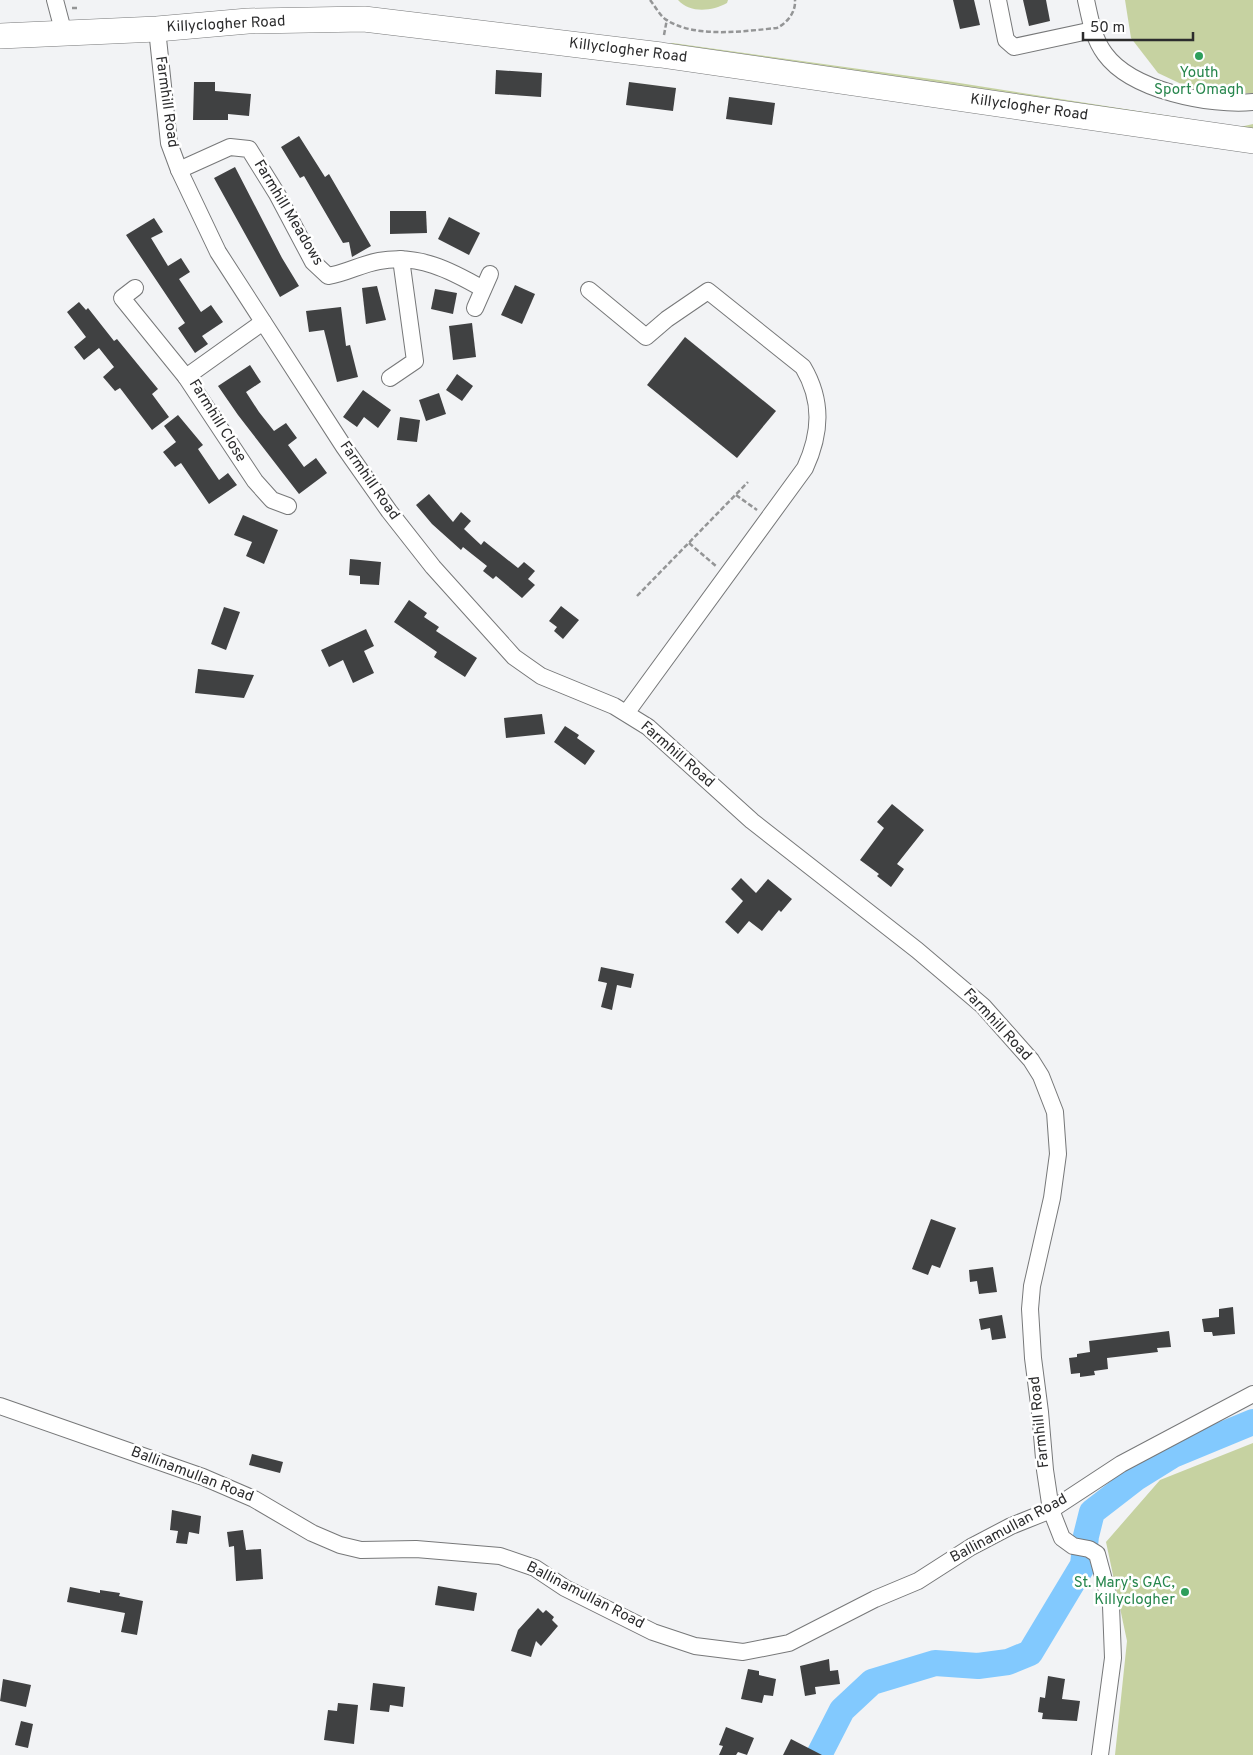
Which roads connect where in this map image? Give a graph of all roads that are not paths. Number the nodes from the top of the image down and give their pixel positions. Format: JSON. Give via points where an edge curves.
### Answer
{"nodes":[{"id":1,"x":54,"y":0,"type":"edge"},
{"id":2,"x":998,"y":0,"type":"edge"},
{"id":3,"x":1086,"y":0,"type":"edge"},
{"id":4,"x":157,"y":29,"type":"junction"},
{"id":5,"x":1093,"y":30,"type":"junction"},
{"id":6,"x":64,"y":34,"type":"junction"},
{"id":7,"x":0,"y":36,"type":"edge"},
{"id":8,"x":1253,"y":102,"type":"edge"},
{"id":9,"x":1253,"y":141,"type":"edge"},
{"id":10,"x":179,"y":170,"type":"junction"},
{"id":11,"x":401,"y":259,"type":"junction"},
{"id":12,"x":135,"y":288,"type":"dead end"},
{"id":13,"x":588,"y":290,"type":"dead end"},
{"id":14,"x":475,"y":308,"type":"dead end"},
{"id":15,"x":263,"y":322,"type":"junction"},
{"id":16,"x":186,"y":377,"type":"junction"},
{"id":17,"x":390,"y":378,"type":"dead end"},
{"id":18,"x":288,"y":506,"type":"dead end"},
{"id":19,"x":627,"y":712,"type":"junction"},
{"id":20,"x":1253,"y":1394,"type":"edge"},
{"id":21,"x":0,"y":1406,"type":"edge"},
{"id":22,"x":1052,"y":1510,"type":"junction"},
{"id":23,"x":1100,"y":1755,"type":"edge"}],
"edges":[{"from":1,"to":6,"type":"street"},
{"from":2,"to":5,"type":"street","via":[[1006,40],[1014,47]]},
{"from":3,"to":5,"type":"street"},
{"from":4,"to":6,"type":"highway","name":"Killyclogher Road"},
{"from":4,"to":9,"type":"highway","name":"Killyclogher Road","via":[[248,21],[364,19],[661,55]]},
{"from":4,"to":10,"type":"street","name":"Farmhill Road","via":[[169,142]]},
{"from":5,"to":8,"type":"street","via":[[1105,54],[1139,81],[1168,92],[1209,100]]},
{"from":6,"to":7,"type":"highway","name":"Killyclogher Road"},
{"from":10,"to":11,"type":"street","name":"Farmhill Meadows","via":[[230,147],[249,149],[313,262],[328,276],[346,274],[377,261]]},
{"from":10,"to":15,"type":"street","name":"Farmhill Road","via":[[218,252]]},
{"from":11,"to":14,"type":"street","name":"Farmhill Meadows","via":[[416,260],[487,281]]},
{"from":11,"to":17,"type":"street","via":[[415,362]]},
{"from":12,"to":16,"type":"street","via":[[122,298]]},
{"from":13,"to":19,"type":"street","via":[[646,337],[708,292],[803,367],[813,384],[818,411],[812,451],[805,468]]},
{"from":15,"to":16,"type":"street","name":"Farmhill Close"},
{"from":15,"to":19,"type":"street","name":"Farmhill Road","via":[[389,511],[507,650],[541,676]]},
{"from":16,"to":18,"type":"street","name":"Farmhill Close","via":[[255,481],[272,500]]},
{"from":19,"to":22,"type":"street","name":"Farmhill Road","via":[[669,745],[752,821],[876,917],[983,1006],[1032,1060],[1041,1076],[1055,1112],[1058,1154],[1052,1198],[1032,1286],[1030,1325]]},
{"from":20,"to":22,"type":"street","name":"Ballinamullan Road","via":[[1121,1464]]},
{"from":21,"to":22,"type":"street","name":"Ballinamullan Road","via":[[203,1477],[254,1499],[312,1533],[340,1545],[361,1550],[416,1549],[500,1556],[535,1568],[565,1588],[654,1632],[695,1646],[743,1652],[789,1643],[918,1581],[1011,1526]]},
{"from":22,"to":23,"type":"street","name":"Farmhill Road","via":[[1062,1538],[1096,1554],[1111,1606],[1112,1658]]}]}
